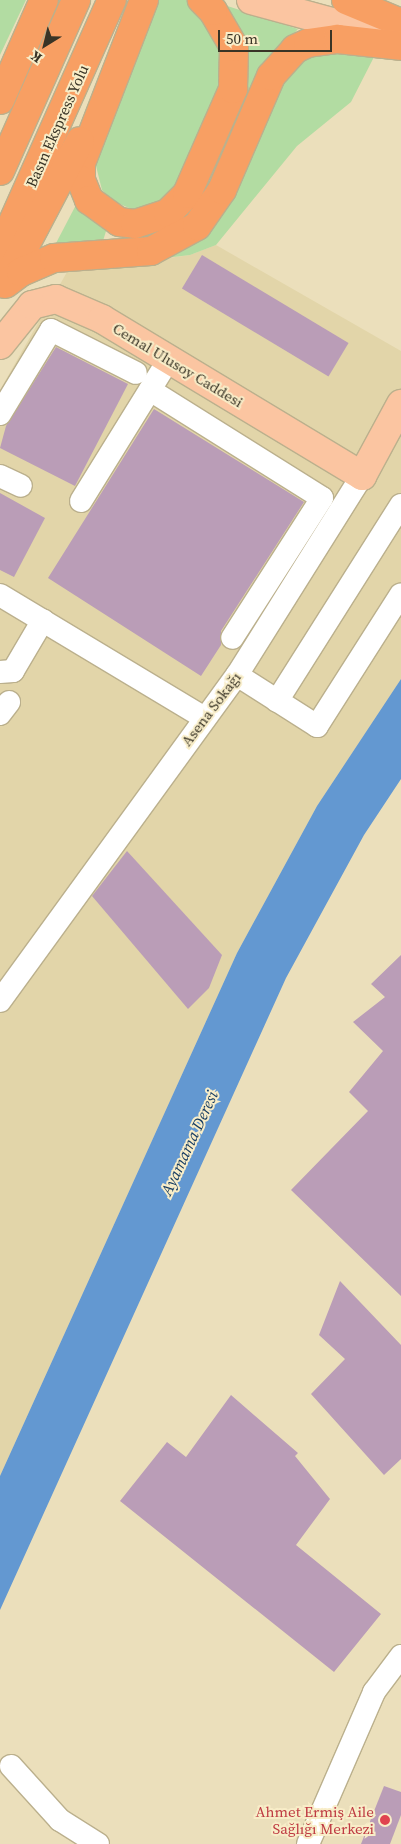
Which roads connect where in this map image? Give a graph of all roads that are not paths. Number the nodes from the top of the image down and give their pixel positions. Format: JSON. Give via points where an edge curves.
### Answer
{"nodes":[{"id":1,"x":44,"y":0,"type":"edge"},
{"id":2,"x":76,"y":0,"type":"edge"},
{"id":3,"x":112,"y":0,"type":"edge"},
{"id":4,"x":144,"y":0,"type":"edge"},
{"id":5,"x":202,"y":0,"type":"edge"},
{"id":6,"x":251,"y":0,"type":"edge"},
{"id":7,"x":308,"y":0,"type":"edge"},
{"id":8,"x":346,"y":0,"type":"edge"},
{"id":9,"x":401,"y":24,"type":"edge"},
{"id":10,"x":401,"y":42,"type":"edge"},
{"id":11,"x":401,"y":46,"type":"edge"},
{"id":12,"x":104,"y":96,"type":"junction"},
{"id":13,"x":0,"y":100,"type":"edge"},
{"id":14,"x":0,"y":171,"type":"edge"},
{"id":15,"x":0,"y":251,"type":"edge"},
{"id":16,"x":3,"y":289,"type":"edge"},
{"id":17,"x":0,"y":345,"type":"edge"},
{"id":18,"x":169,"y":359,"type":"junction"},
{"id":19,"x":143,"y":381,"type":"junction"},
{"id":20,"x":401,"y":404,"type":"edge"},
{"id":21,"x":0,"y":414,"type":"edge"},
{"id":22,"x":0,"y":476,"type":"edge"},
{"id":23,"x":362,"y":476,"type":"junction"},
{"id":24,"x":21,"y":486,"type":"dead end"},
{"id":25,"x":81,"y":500,"type":"dead end"},
{"id":26,"x":401,"y":505,"type":"edge"},
{"id":27,"x":401,"y":594,"type":"edge"},
{"id":28,"x":0,"y":595,"type":"edge"},
{"id":29,"x":43,"y":620,"type":"junction"},
{"id":30,"x":232,"y":638,"type":"dead end"},
{"id":31,"x":0,"y":672,"type":"edge"},
{"id":32,"x":237,"y":675,"type":"junction"},
{"id":33,"x":276,"y":700,"type":"junction"},
{"id":34,"x":203,"y":717,"type":"junction"},
{"id":35,"x":0,"y":1001,"type":"edge"},
{"id":36,"x":401,"y":1656,"type":"edge"},
{"id":37,"x":11,"y":1766,"type":"dead end"},
{"id":38,"x":98,"y":1844,"type":"edge"},
{"id":39,"x":308,"y":1844,"type":"edge"}],
"edges":[{"from":1,"to":13,"type":"highway"},
{"from":2,"to":14,"type":"highway"},
{"from":3,"to":15,"type":"highway","name":"Basın Ekspress Yolu"},
{"from":4,"to":12,"type":"highway"},
{"from":5,"to":12,"type":"highway","via":[[213,11],[234,47],[233,89],[197,178],[168,213],[136,224],[119,222],[89,200],[81,180],[81,163]]},
{"from":6,"to":10,"type":"main road"},
{"from":7,"to":9,"type":"main road"},
{"from":8,"to":9,"type":"highway"},
{"from":11,"to":16,"type":"highway","via":[[338,39],[308,43],[295,50],[271,76],[222,190],[198,226],[151,251],[54,258],[21,272]]},
{"from":12,"to":16,"type":"highway"},
{"from":17,"to":18,"type":"main road","name":"Cemal Ulusoy Caddesi","via":[[32,305],[56,299],[102,319]]},
{"from":18,"to":19,"type":"street"},
{"from":18,"to":23,"type":"main road","name":"Cemal Ulusoy Caddesi"},
{"from":19,"to":21,"type":"street","via":[[51,330]]},
{"from":19,"to":25,"type":"street"},
{"from":19,"to":30,"type":"street","via":[[322,498]]},
{"from":20,"to":23,"type":"main road","name":"Asena Sokağı"},
{"from":22,"to":24,"type":"street"},
{"from":23,"to":32,"type":"street","name":"Asena Sokağı"},
{"from":26,"to":33,"type":"street"},
{"from":27,"to":33,"type":"street","via":[[316,726]]},
{"from":28,"to":29,"type":"street"},
{"from":29,"to":31,"type":"street","via":[[13,672]]},
{"from":29,"to":34,"type":"street"},
{"from":32,"to":33,"type":"street"},
{"from":32,"to":34,"type":"street","name":"Asena Sokağı"},
{"from":34,"to":35,"type":"street","name":"Asena Sokağı"},
{"from":36,"to":39,"type":"street","via":[[374,1692]]},
{"from":37,"to":38,"type":"street","via":[[60,1820]]}]}
